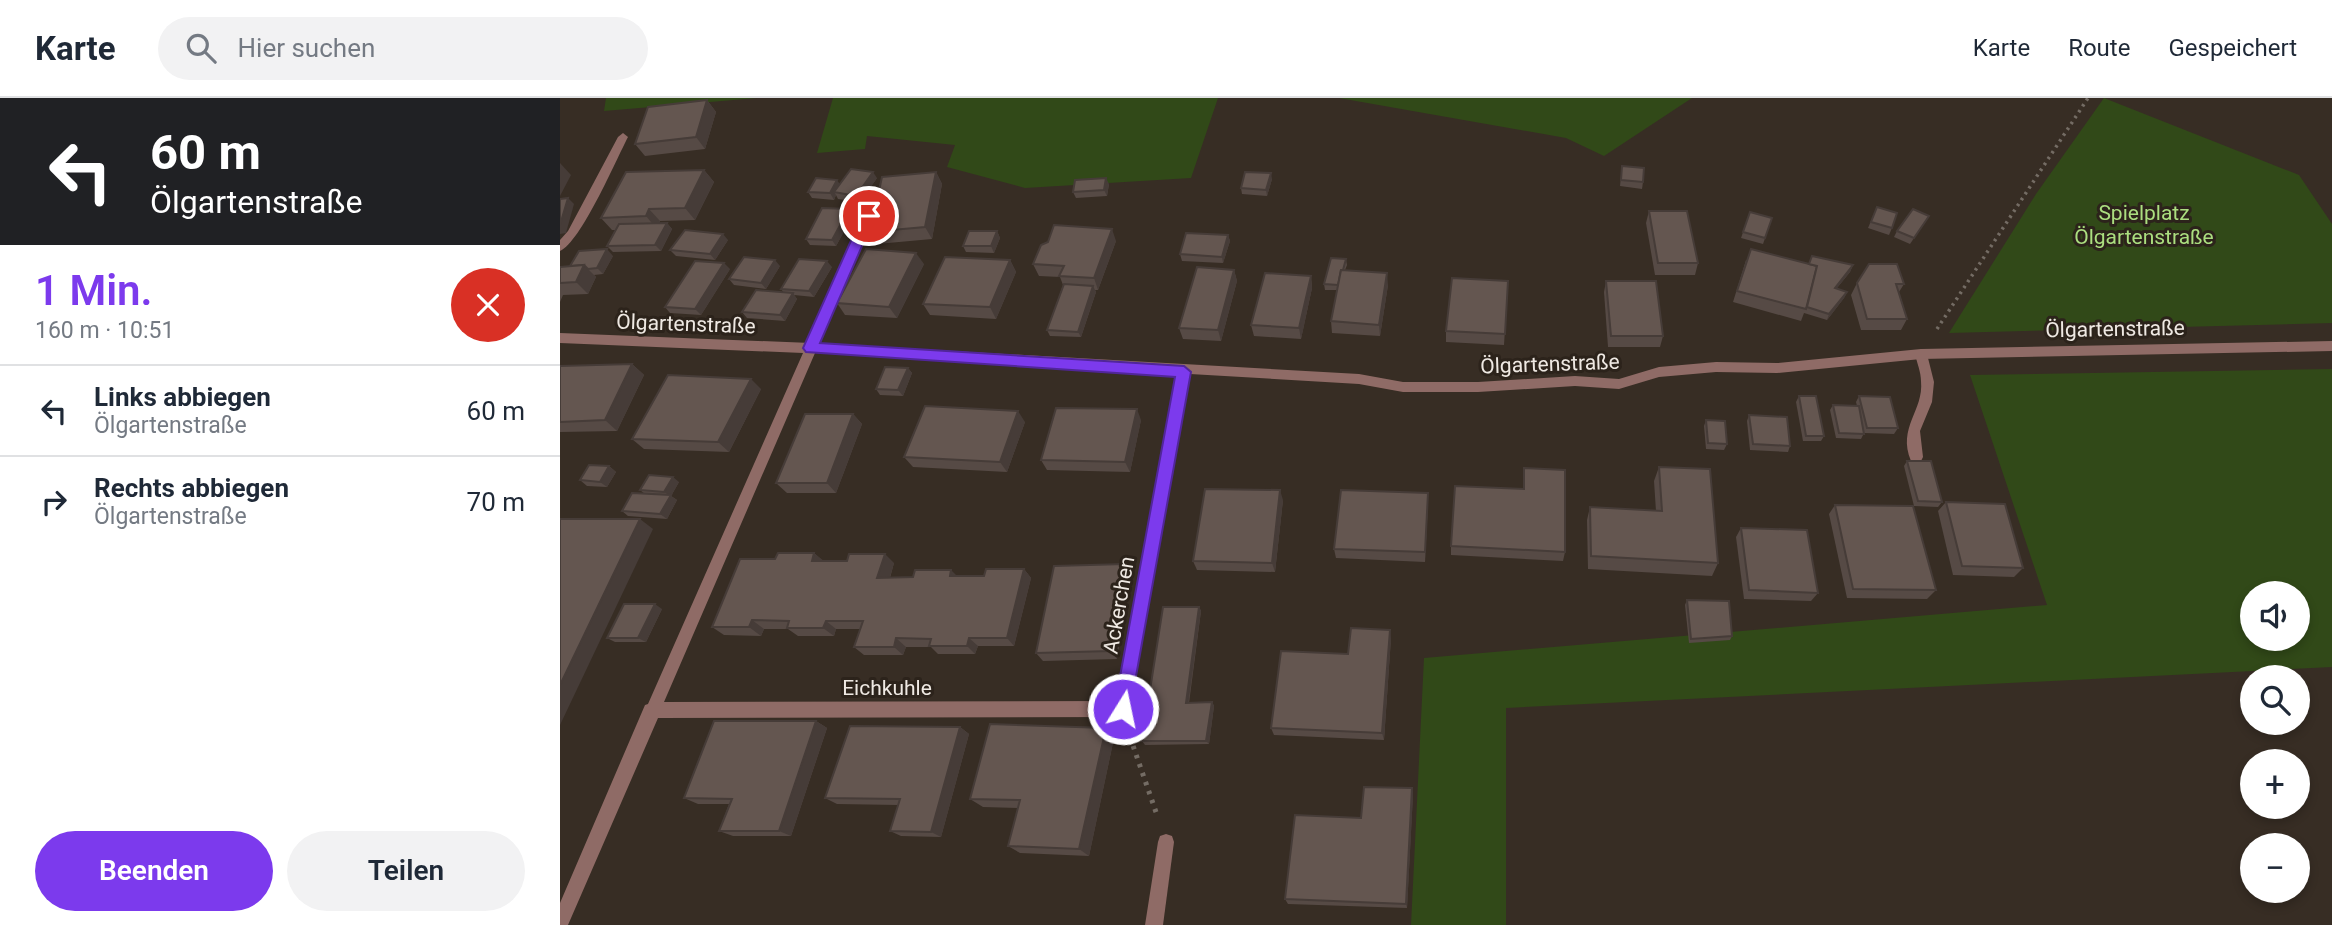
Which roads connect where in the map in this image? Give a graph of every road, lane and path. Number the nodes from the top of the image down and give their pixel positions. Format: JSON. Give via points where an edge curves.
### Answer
{"nodes":[{"id":1,"x":2088,"y":98,"type":"edge"},
{"id":2,"x":623,"y":137,"type":"dead end"},
{"id":3,"x":879,"y":194,"type":"edge"},
{"id":4,"x":560,"y":247,"type":"edge"},
{"id":5,"x":560,"y":338,"type":"edge"},
{"id":6,"x":2332,"y":346,"type":"edge"},
{"id":7,"x":811,"y":348,"type":"junction"},
{"id":8,"x":1921,"y":354,"type":"junction"},
{"id":9,"x":1184,"y":372,"type":"junction"},
{"id":10,"x":1916,"y":457,"type":"dead end"},
{"id":11,"x":1123,"y":709,"type":"junction"},
{"id":12,"x":651,"y":710,"type":"junction"},
{"id":13,"x":1166,"y":842,"type":"joint"},
{"id":14,"x":560,"y":923,"type":"edge"},
{"id":15,"x":1154,"y":925,"type":"edge"}],
"edges":[{"from":1,"to":8,"type":"path"},
{"from":2,"to":4,"type":"street","via":[[572,234]]},
{"from":3,"to":7,"type":"street"},
{"from":5,"to":7,"type":"street","name":"Ölgartenstraße"},
{"from":6,"to":8,"type":"street","name":"Ölgartenstraße"},
{"from":7,"to":9,"type":"street","name":"Ölgartenstraße"},
{"from":7,"to":12,"type":"street"},
{"from":8,"to":9,"type":"street","name":"Ölgartenstraße","via":[[1777,368],[1659,372],[1619,384],[1575,381],[1403,387],[1359,379]]},
{"from":8,"to":10,"type":"street","via":[[1928,382],[1913,432]]},
{"from":9,"to":11,"type":"street","name":"Ackerchen"},
{"from":11,"to":12,"type":"street","name":"Eichkuhle"},
{"from":11,"to":13,"type":"path"},
{"from":12,"to":14,"type":"street"},
{"from":13,"to":15,"type":"street"}]}
